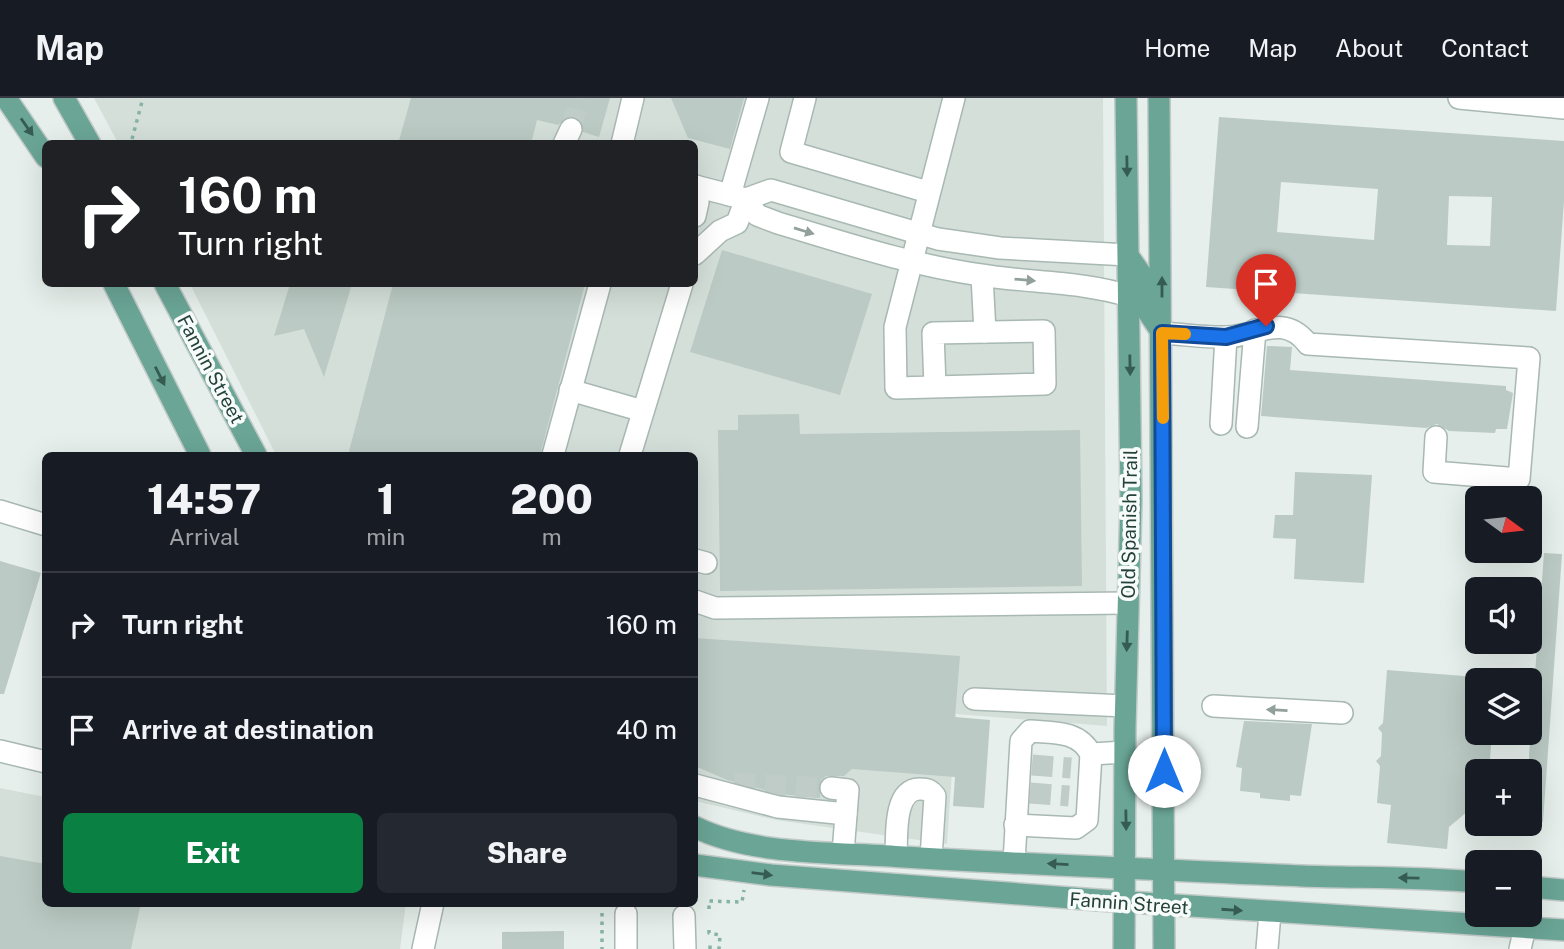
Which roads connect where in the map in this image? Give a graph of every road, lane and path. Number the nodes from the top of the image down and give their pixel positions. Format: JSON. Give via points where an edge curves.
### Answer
{"nodes":[{"id":1,"x":6,"y":98,"type":"edge"},
{"id":2,"x":64,"y":98,"type":"edge"},
{"id":3,"x":143,"y":98,"type":"edge"},
{"id":4,"x":633,"y":98,"type":"edge"},
{"id":5,"x":758,"y":98,"type":"edge"},
{"id":6,"x":806,"y":98,"type":"edge"},
{"id":7,"x":954,"y":98,"type":"edge"},
{"id":8,"x":1126,"y":98,"type":"edge"},
{"id":9,"x":1159,"y":98,"type":"edge"},
{"id":10,"x":1459,"y":98,"type":"edge"},
{"id":11,"x":1564,"y":108,"type":"edge"},
{"id":12,"x":132,"y":139,"type":"dead end"},
{"id":13,"x":88,"y":140,"type":"edge"},
{"id":14,"x":623,"y":140,"type":"edge"},
{"id":15,"x":42,"y":151,"type":"edge"},
{"id":16,"x":698,"y":187,"type":"edge"},
{"id":17,"x":928,"y":192,"type":"junction"},
{"id":18,"x":738,"y":197,"type":"junction"},
{"id":19,"x":1128,"y":201,"type":"junction"},
{"id":20,"x":1161,"y":201,"type":"junction"},
{"id":21,"x":917,"y":233,"type":"junction"},
{"id":22,"x":698,"y":251,"type":"edge"},
{"id":23,"x":1128,"y":255,"type":"junction"},
{"id":24,"x":910,"y":261,"type":"junction"},
{"id":25,"x":982,"y":276,"type":"junction"},
{"id":26,"x":116,"y":287,"type":"edge"},
{"id":27,"x":167,"y":287,"type":"edge"},
{"id":28,"x":599,"y":287,"type":"edge"},
{"id":29,"x":681,"y":287,"type":"edge"},
{"id":30,"x":1129,"y":296,"type":"junction"},
{"id":31,"x":1255,"y":330,"type":"junction"},
{"id":32,"x":985,"y":332,"type":"junction"},
{"id":33,"x":1162,"y":333,"type":"junction"},
{"id":34,"x":1226,"y":337,"type":"junction"},
{"id":35,"x":935,"y":386,"type":"junction"},
{"id":36,"x":570,"y":390,"type":"junction"},
{"id":37,"x":643,"y":411,"type":"junction"},
{"id":38,"x":1221,"y":424,"type":"dead end"},
{"id":39,"x":1247,"y":427,"type":"dead end"},
{"id":40,"x":1436,"y":437,"type":"dead end"},
{"id":41,"x":198,"y":452,"type":"edge"},
{"id":42,"x":255,"y":452,"type":"edge"},
{"id":43,"x":554,"y":452,"type":"edge"},
{"id":44,"x":631,"y":452,"type":"edge"},
{"id":45,"x":1163,"y":495,"type":"junction"},
{"id":46,"x":1131,"y":497,"type":"junction"},
{"id":47,"x":0,"y":511,"type":"edge"},
{"id":48,"x":42,"y":524,"type":"edge"},
{"id":49,"x":698,"y":602,"type":"edge"},
{"id":50,"x":1128,"y":603,"type":"junction"},
{"id":51,"x":974,"y":699,"type":"dead end"},
{"id":52,"x":1125,"y":706,"type":"junction"},
{"id":53,"x":1213,"y":706,"type":"dead end"},
{"id":54,"x":1342,"y":713,"type":"dead end"},
{"id":55,"x":0,"y":751,"type":"edge"},
{"id":56,"x":1125,"y":752,"type":"junction"},
{"id":57,"x":42,"y":761,"type":"edge"},
{"id":58,"x":1084,"y":763,"type":"junction"},
{"id":59,"x":698,"y":785,"type":"edge"},
{"id":60,"x":831,"y":788,"type":"dead end"},
{"id":61,"x":846,"y":814,"type":"junction"},
{"id":62,"x":1015,"y":825,"type":"junction"},
{"id":63,"x":698,"y":828,"type":"edge"},
{"id":64,"x":698,"y":835,"type":"edge"},
{"id":65,"x":719,"y":839,"type":"junction"},
{"id":66,"x":837,"y":852,"type":"junction"},
{"id":67,"x":896,"y":856,"type":"junction"},
{"id":68,"x":931,"y":859,"type":"junction"},
{"id":69,"x":1014,"y":862,"type":"junction"},
{"id":70,"x":698,"y":865,"type":"edge"},
{"id":71,"x":1126,"y":867,"type":"junction"},
{"id":72,"x":1163,"y":870,"type":"junction"},
{"id":73,"x":829,"y":879,"type":"junction"},
{"id":74,"x":1465,"y":881,"type":"edge"},
{"id":75,"x":745,"y":889,"type":"dead end"},
{"id":76,"x":1564,"y":890,"type":"edge"},
{"id":77,"x":1542,"y":891,"type":"edge"},
{"id":78,"x":1124,"y":902,"type":"junction"},
{"id":79,"x":1164,"y":905,"type":"junction"},
{"id":80,"x":432,"y":907,"type":"edge"},
{"id":81,"x":709,"y":909,"type":"dead end"},
{"id":82,"x":602,"y":913,"type":"dead end"},
{"id":83,"x":1270,"y":913,"type":"junction"},
{"id":84,"x":626,"y":914,"type":"dead end"},
{"id":85,"x":684,"y":916,"type":"dead end"},
{"id":86,"x":1465,"y":919,"type":"edge"},
{"id":87,"x":1542,"y":925,"type":"edge"},
{"id":88,"x":1526,"y":927,"type":"edge"},
{"id":89,"x":709,"y":930,"type":"dead end"},
{"id":90,"x":1564,"y":930,"type":"edge"},
{"id":91,"x":710,"y":942,"type":"dead end"},
{"id":92,"x":423,"y":949,"type":"edge"},
{"id":93,"x":602,"y":949,"type":"edge"},
{"id":94,"x":626,"y":949,"type":"edge"},
{"id":95,"x":685,"y":949,"type":"edge"},
{"id":96,"x":709,"y":949,"type":"edge"},
{"id":97,"x":719,"y":949,"type":"edge"},
{"id":98,"x":1124,"y":949,"type":"edge"},
{"id":99,"x":1164,"y":949,"type":"edge"},
{"id":100,"x":1267,"y":949,"type":"edge"},
{"id":101,"x":1520,"y":949,"type":"edge"}],
"edges":[{"from":1,"to":15,"type":"main road","one_way":true},
{"from":2,"to":13,"type":"main road"},
{"from":3,"to":12,"type":"path"},
{"from":4,"to":14,"type":"street"},
{"from":5,"to":18,"type":"street"},
{"from":6,"to":17,"type":"street","via":[[790,152]]},
{"from":7,"to":17,"type":"street"},
{"from":8,"to":19,"type":"main road","name":"Old Spanish Trail","one_way":true},
{"from":9,"to":20,"type":"main road","name":"Old Spanish Trail"},
{"from":10,"to":11,"type":"street"},
{"from":16,"to":18,"type":"street"},
{"from":17,"to":21,"type":"street"},
{"from":18,"to":21,"type":"street","via":[[771,190]]},
{"from":18,"to":22,"type":"street","via":[[737,223]]},
{"from":18,"to":24,"type":"street","one_way":true,"via":[[767,219]]},
{"from":19,"to":20,"type":"main road"},
{"from":19,"to":23,"type":"main road","name":"Old Spanish Trail"},
{"from":33,"to":20,"type":"main road","name":"Old Spanish Trail","one_way":true},
{"from":21,"to":23,"type":"street","via":[[1000,248]]},
{"from":21,"to":24,"type":"street"},
{"from":23,"to":30,"type":"main road","name":"Old Spanish Trail"},
{"from":23,"to":33,"type":"main road","via":[[1143,277],[1146,309]]},
{"from":24,"to":25,"type":"street"},
{"from":24,"to":35,"type":"street","via":[[895,327],[896,388]]},
{"from":25,"to":30,"type":"street","one_way":true,"via":[[1100,287]]},
{"from":25,"to":32,"type":"street"},
{"from":26,"to":41,"type":"main road","one_way":true},
{"from":27,"to":42,"type":"main road","name":"Fannin Street"},
{"from":28,"to":36,"type":"street"},
{"from":29,"to":37,"type":"street"},
{"from":30,"to":46,"type":"main road","name":"Old Spanish Trail","one_way":true},
{"from":31,"to":34,"type":"street"},
{"from":31,"to":39,"type":"street"},
{"from":31,"to":40,"type":"street","via":[[1266,326],[1287,330],[1308,344],[1530,358],[1519,479],[1434,472]]},
{"from":32,"to":35,"type":"street","via":[[933,333]]},
{"from":32,"to":35,"type":"street","via":[[1044,331],[1045,384]]},
{"from":33,"to":34,"type":"street"},
{"from":33,"to":45,"type":"main road","name":"Old Spanish Trail"},
{"from":34,"to":38,"type":"street"},
{"from":36,"to":37,"type":"street"},
{"from":36,"to":43,"type":"street"},
{"from":37,"to":44,"type":"street"},
{"from":45,"to":46,"type":"main road"},
{"from":45,"to":72,"type":"main road","name":"Old Spanish Trail"},
{"from":46,"to":50,"type":"main road","name":"Old Spanish Trail"},
{"from":47,"to":48,"type":"street"},
{"from":49,"to":50,"type":"street","via":[[715,608]]},
{"from":50,"to":52,"type":"main road","name":"Old Spanish Trail","one_way":true},
{"from":51,"to":52,"type":"street"},
{"from":52,"to":56,"type":"main road","name":"Old Spanish Trail"},
{"from":54,"to":53,"type":"street","one_way":true},
{"from":55,"to":57,"type":"street"},
{"from":56,"to":58,"type":"street"},
{"from":56,"to":71,"type":"main road","name":"Old Spanish Trail","one_way":true},
{"from":58,"to":62,"type":"street","via":[[1078,796],[1087,820],[1076,828]]},
{"from":58,"to":62,"type":"street","via":[[1085,743],[1074,735],[1030,731],[1021,741],[1024,793]]},
{"from":59,"to":61,"type":"street","via":[[733,790],[778,807]]},
{"from":60,"to":61,"type":"street","via":[[848,790]]},
{"from":61,"to":66,"type":"street"},
{"from":62,"to":69,"type":"street"},
{"from":63,"to":65,"type":"main road","name":"Fannin Street"},
{"from":64,"to":65,"type":"street"},
{"from":65,"to":66,"type":"main road","name":"Fannin Street"},
{"from":66,"to":67,"type":"main road","name":"Fannin Street"},
{"from":66,"to":73,"type":"main road"},
{"from":67,"to":68,"type":"main road","name":"Fannin Street"},
{"from":67,"to":68,"type":"street","via":[[902,800],[917,788],[935,796]]},
{"from":68,"to":69,"type":"main road","name":"Fannin Street"},
{"from":71,"to":69,"type":"main road","name":"Fannin Street","one_way":true},
{"from":70,"to":73,"type":"main road","name":"Fannin Street","one_way":true},
{"from":71,"to":72,"type":"main road","name":"Fannin Street"},
{"from":71,"to":78,"type":"main road","name":"Old Spanish Trail"},
{"from":74,"to":72,"type":"main road","name":"Fannin Street","one_way":true},
{"from":72,"to":79,"type":"main road","name":"Old Spanish Trail"},
{"from":73,"to":78,"type":"main road","name":"Fannin Street"},
{"from":75,"to":81,"type":"path","via":[[743,902],[709,901]]},
{"from":76,"to":77,"type":"main road"},
{"from":78,"to":79,"type":"main road","name":"Fannin Street"},
{"from":78,"to":98,"type":"main road","name":"Old Spanish Trail"},
{"from":79,"to":83,"type":"main road","name":"Fannin Street","one_way":true},
{"from":79,"to":99,"type":"main road","name":"Old Spanish Trail"},
{"from":80,"to":92,"type":"street"},
{"from":82,"to":93,"type":"path"},
{"from":83,"to":86,"type":"main road","name":"Fannin Street"},
{"from":83,"to":100,"type":"street"},
{"from":84,"to":94,"type":"street"},
{"from":85,"to":95,"type":"street"},
{"from":87,"to":90,"type":"main road","name":"Fannin Street"},
{"from":88,"to":101,"type":"street"},
{"from":89,"to":97,"type":"path","via":[[720,935]]},
{"from":91,"to":96,"type":"path"}]}
